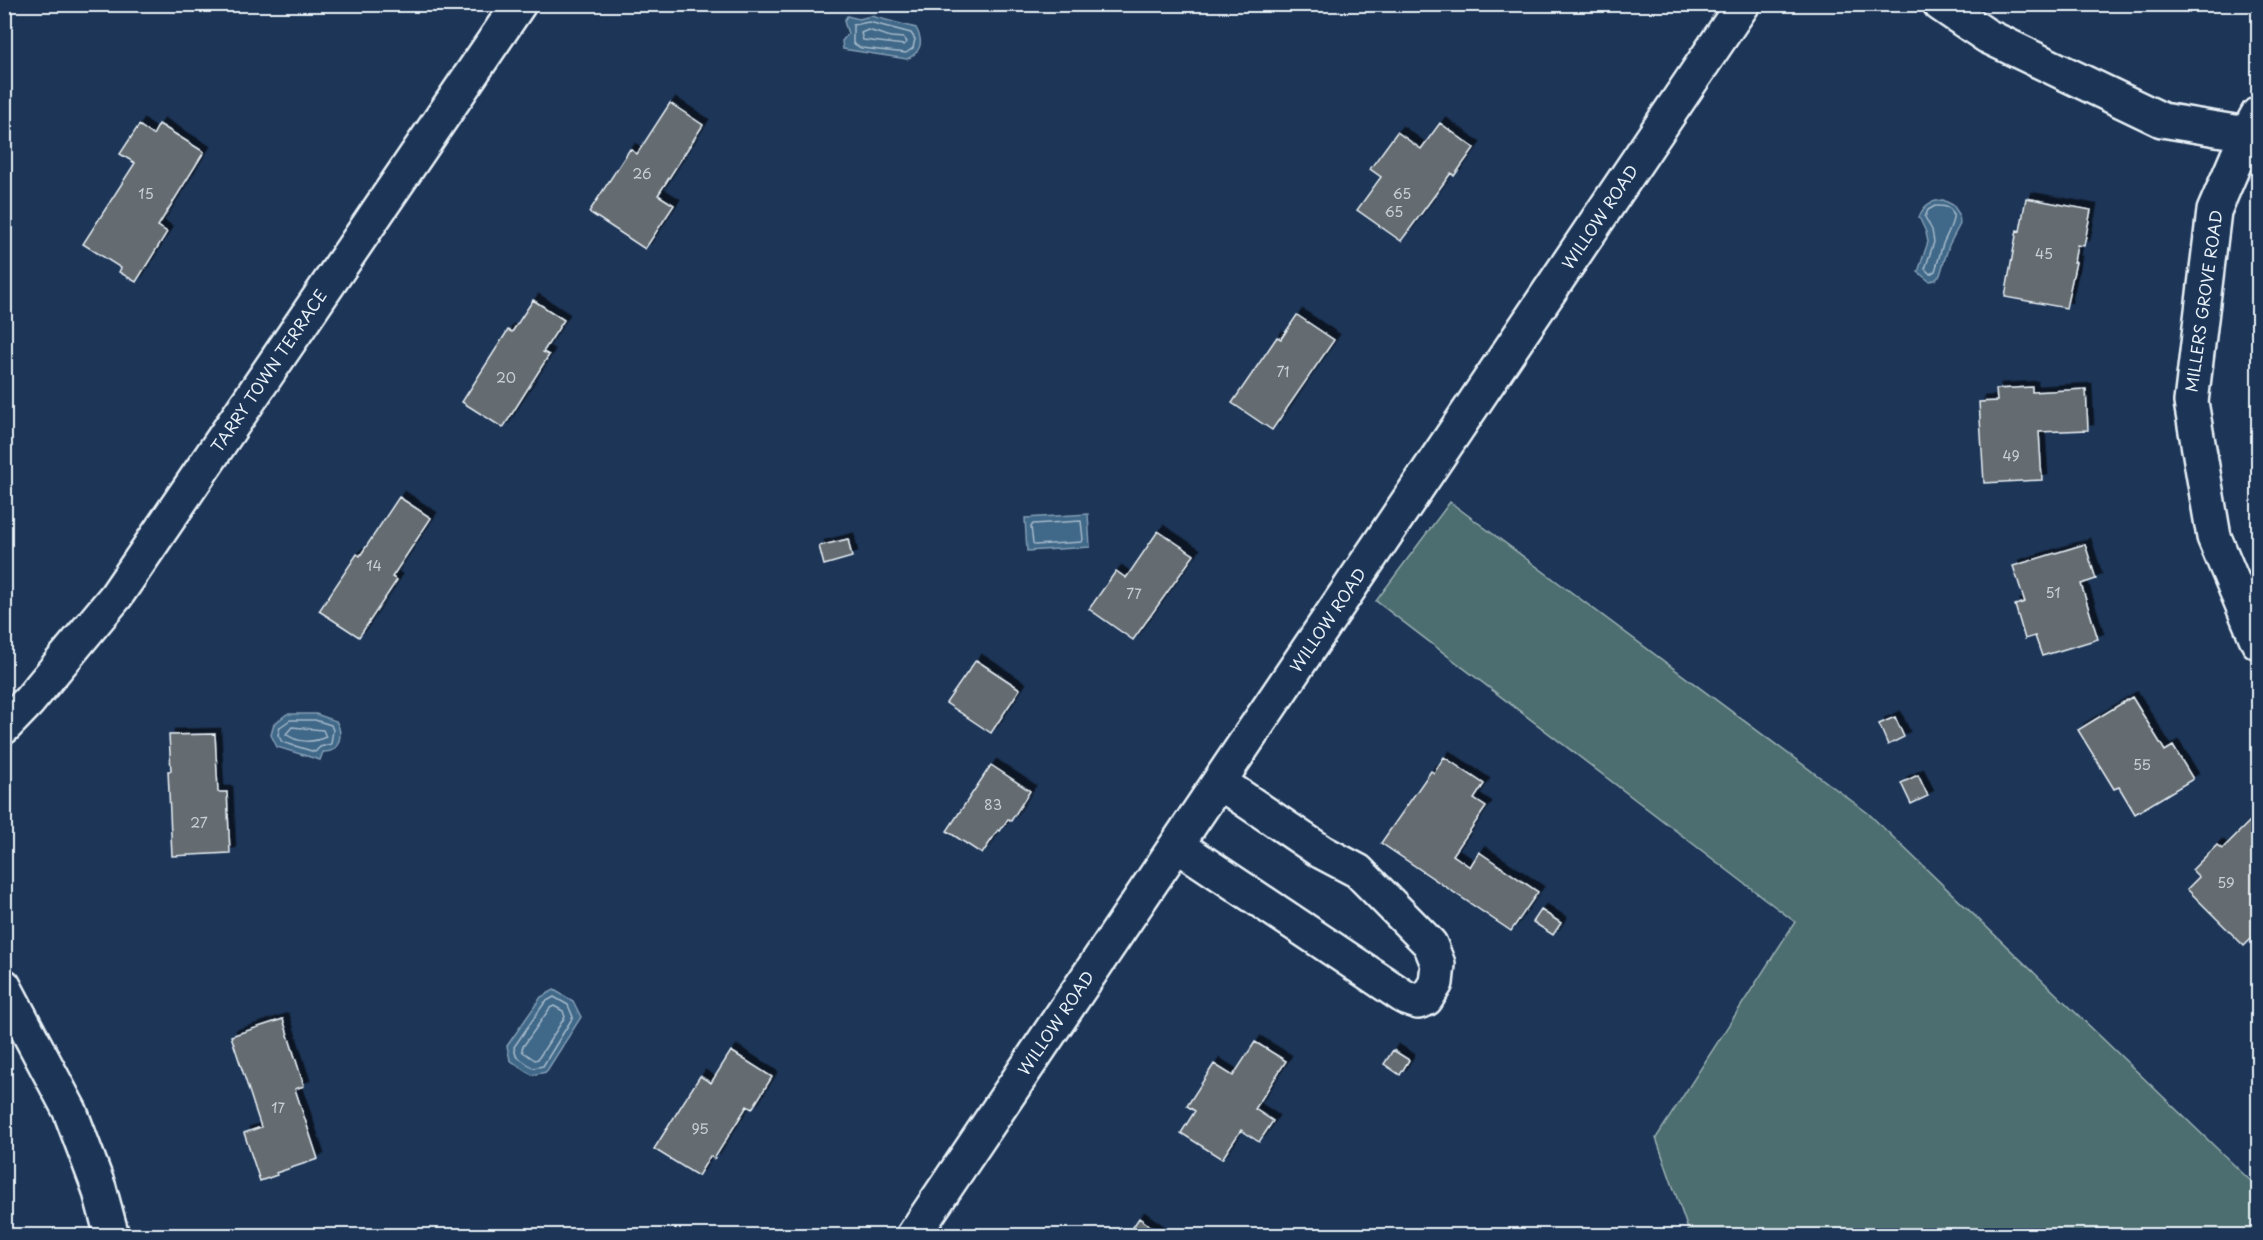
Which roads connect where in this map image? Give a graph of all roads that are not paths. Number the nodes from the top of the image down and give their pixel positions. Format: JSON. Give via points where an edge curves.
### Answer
{"nodes":[{"id":1,"x":519,"y":4,"type":"edge"},
{"id":2,"x":1743,"y":4,"type":"edge"},
{"id":3,"x":1940,"y":4,"type":"edge"},
{"id":4,"x":2253,"y":124,"type":"edge"},
{"id":5,"x":2259,"y":642,"type":"edge"},
{"id":6,"x":4,"y":727,"type":"edge"},
{"id":7,"x":1219,"y":782,"type":"junction"},
{"id":8,"x":1177,"y":845,"type":"junction"},
{"id":9,"x":4,"y":986,"type":"edge"},
{"id":10,"x":112,"y":1236,"type":"edge"},
{"id":11,"x":913,"y":1236,"type":"edge"}],
"edges":[{"from":1,"to":6,"type":"street","name":"TARRY TOWN TERRACE","via":[[116,596]]},
{"from":2,"to":7,"type":"street","name":"WILLOW ROAD"},
{"from":3,"to":4,"type":"street","name":"MILLERS GROVE ROAD","via":[[1987,36],[2162,120]]},
{"from":4,"to":5,"type":"street","name":"MILLERS GROVE ROAD","via":[[2214,211],[2191,402],[2214,537]]},
{"from":7,"to":8,"type":"street","name":"WILLOW ROAD"},
{"from":7,"to":8,"type":"street","via":[[1322,852],[1358,871],[1430,944],[1438,964],[1436,983],[1426,999],[1418,1002],[1406,998]]},
{"from":8,"to":11,"type":"street","name":"WILLOW ROAD"},
{"from":9,"to":10,"type":"street","via":[[70,1111]]}]}
